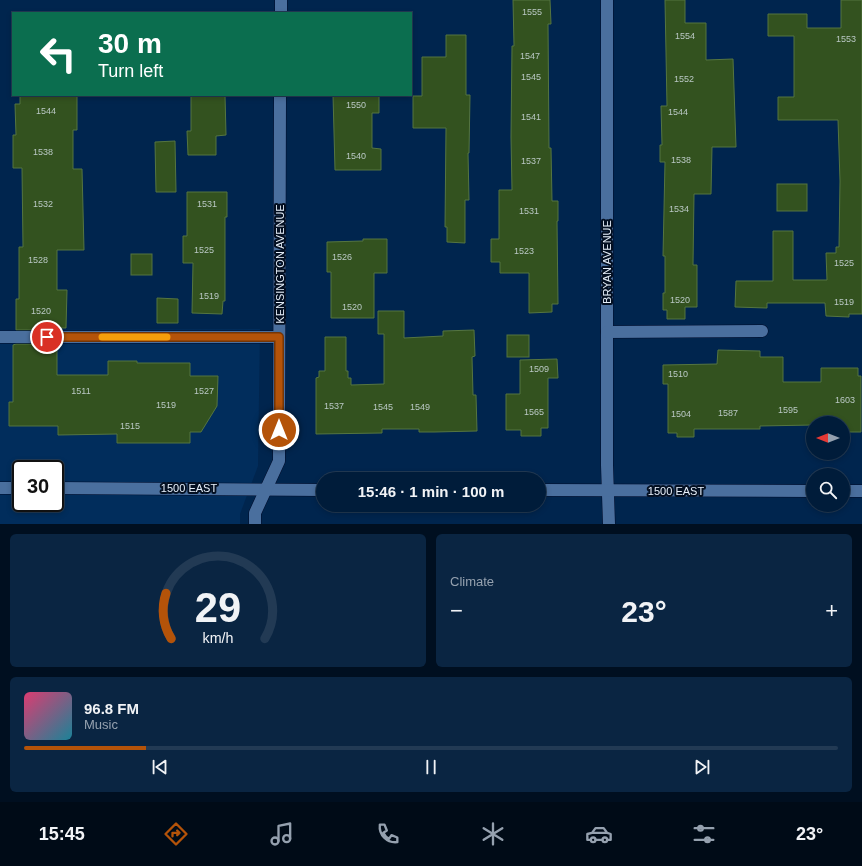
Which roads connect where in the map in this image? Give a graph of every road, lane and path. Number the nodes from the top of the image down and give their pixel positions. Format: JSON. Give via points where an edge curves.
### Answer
{"nodes":[{"id":1,"x":281,"y":0,"type":"edge"},
{"id":2,"x":607,"y":0,"type":"edge"},
{"id":3,"x":281,"y":12,"type":"edge"},
{"id":4,"x":280,"y":96,"type":"edge"},
{"id":5,"x":762,"y":331,"type":"dead end"},
{"id":6,"x":607,"y":332,"type":"junction"},
{"id":7,"x":0,"y":337,"type":"edge"},
{"id":8,"x":279,"y":337,"type":"junction"},
{"id":9,"x":0,"y":488,"type":"edge"},
{"id":10,"x":12,"y":488,"type":"edge"},
{"id":11,"x":64,"y":488,"type":"edge"},
{"id":12,"x":266,"y":489,"type":"junction"},
{"id":13,"x":316,"y":490,"type":"edge"},
{"id":14,"x":546,"y":490,"type":"edge"},
{"id":15,"x":608,"y":491,"type":"junction"},
{"id":16,"x":806,"y":491,"type":"edge"},
{"id":17,"x":850,"y":491,"type":"edge"},
{"id":18,"x":862,"y":491,"type":"edge"},
{"id":19,"x":255,"y":524,"type":"edge"},
{"id":20,"x":608,"y":524,"type":"edge"}],
"edges":[{"from":1,"to":3,"type":"street"},
{"from":2,"to":6,"type":"street","name":"BRYAN AVENUE"},
{"from":4,"to":8,"type":"street","name":"KENSINGTON AVENUE"},
{"from":5,"to":6,"type":"street"},
{"from":6,"to":15,"type":"street","name":"BRYAN AVENUE"},
{"from":7,"to":8,"type":"street"},
{"from":8,"to":12,"type":"street","name":"KENSINGTON AVENUE","via":[[279,461]]},
{"from":9,"to":10,"type":"street"},
{"from":11,"to":12,"type":"street","name":"1500 EAST"},
{"from":12,"to":13,"type":"street","name":"1500 EAST"},
{"from":12,"to":19,"type":"street","name":"KENSINGTON AVENUE","via":[[255,513]]},
{"from":14,"to":15,"type":"street","name":"1500 EAST"},
{"from":15,"to":16,"type":"street","name":"1500 EAST"},
{"from":15,"to":20,"type":"street","name":"BRYAN AVENUE"},
{"from":17,"to":18,"type":"street"}]}
